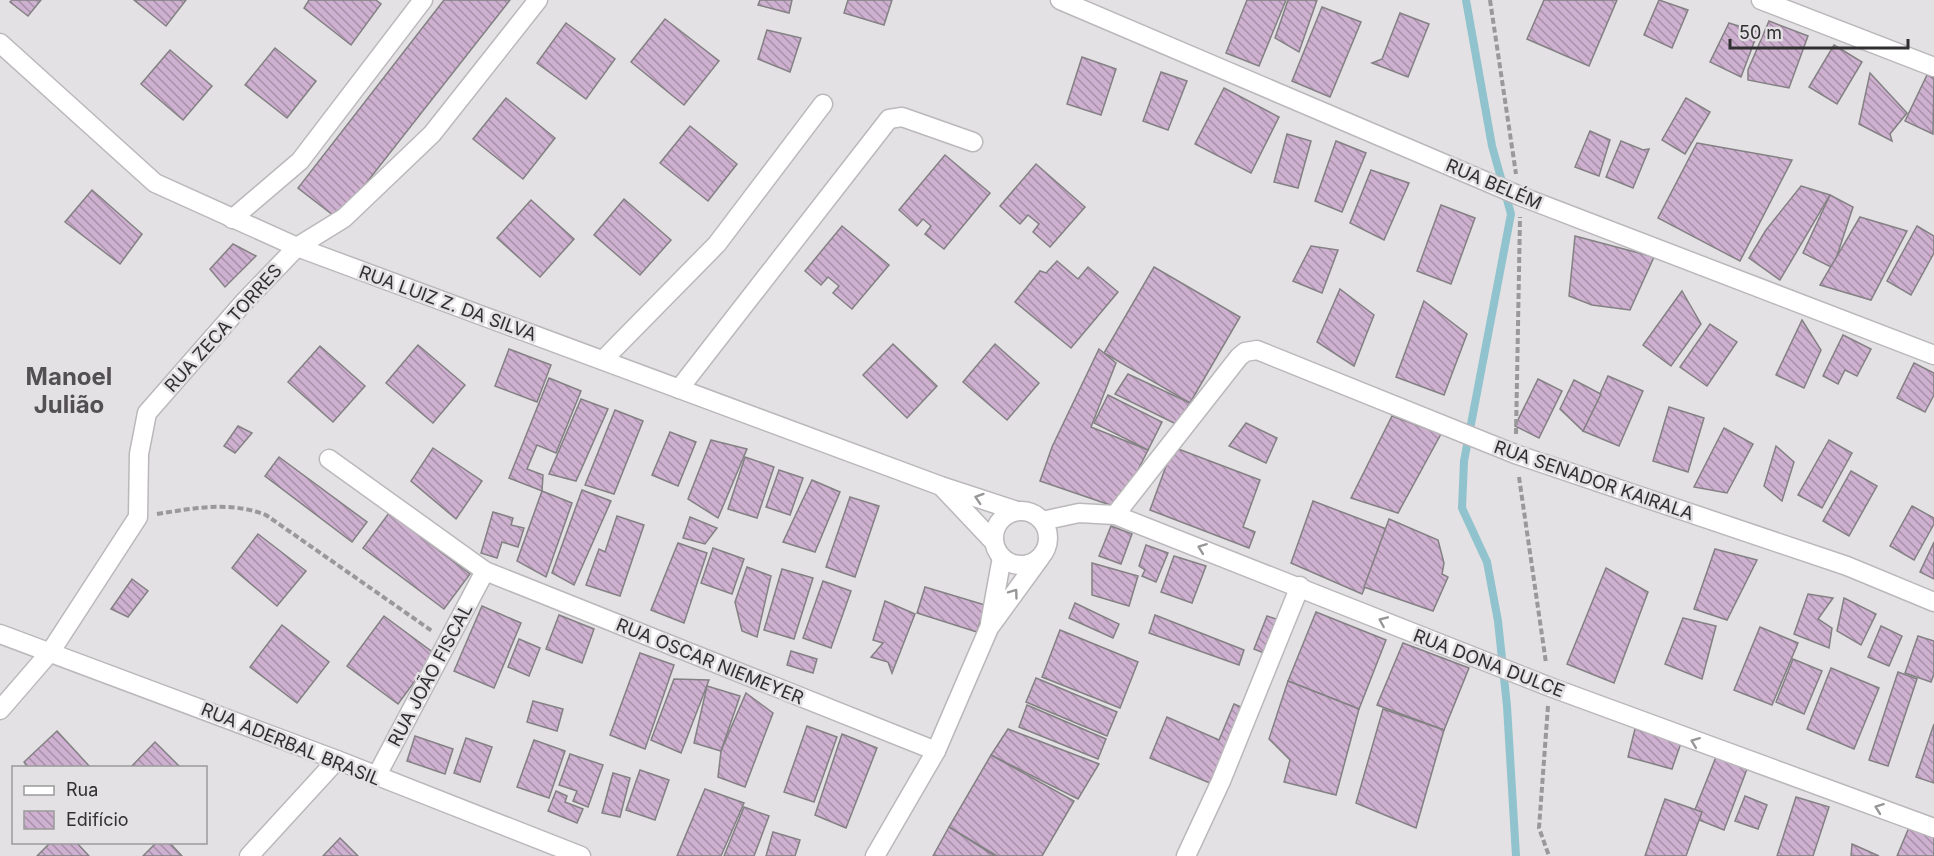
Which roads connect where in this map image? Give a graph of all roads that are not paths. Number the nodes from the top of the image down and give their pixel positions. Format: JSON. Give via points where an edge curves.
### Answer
{"nodes":[{"id":1,"x":423,"y":0,"type":"edge"},
{"id":2,"x":538,"y":0,"type":"edge"},
{"id":3,"x":1060,"y":0,"type":"edge"},
{"id":4,"x":1761,"y":0,"type":"edge"},
{"id":5,"x":0,"y":43,"type":"edge"},
{"id":6,"x":1934,"y":67,"type":"edge"},
{"id":7,"x":823,"y":104,"type":"dead end"},
{"id":8,"x":973,"y":142,"type":"dead end"},
{"id":9,"x":232,"y":219,"type":"junction"},
{"id":10,"x":297,"y":247,"type":"junction"},
{"id":11,"x":1934,"y":355,"type":"edge"},
{"id":12,"x":603,"y":360,"type":"junction"},
{"id":13,"x":679,"y":390,"type":"junction"},
{"id":14,"x":328,"y":459,"type":"dead end"},
{"id":15,"x":941,"y":486,"type":"junction"},
{"id":16,"x":1017,"y":511,"type":"junction"},
{"id":17,"x":1115,"y":515,"type":"junction"},
{"id":18,"x":1042,"y":520,"type":"junction"},
{"id":19,"x":998,"y":550,"type":"junction"},
{"id":20,"x":1040,"y":558,"type":"junction"},
{"id":21,"x":485,"y":572,"type":"junction"},
{"id":22,"x":1300,"y":586,"type":"junction"},
{"id":23,"x":1934,"y":602,"type":"edge"},
{"id":24,"x":989,"y":628,"type":"junction"},
{"id":25,"x":0,"y":634,"type":"edge"},
{"id":26,"x":51,"y":651,"type":"junction"},
{"id":27,"x":0,"y":710,"type":"edge"},
{"id":28,"x":936,"y":751,"type":"junction"},
{"id":29,"x":337,"y":760,"type":"junction"},
{"id":30,"x":376,"y":777,"type":"junction"},
{"id":31,"x":1934,"y":828,"type":"edge"},
{"id":32,"x":249,"y":856,"type":"edge"},
{"id":33,"x":581,"y":856,"type":"edge"},
{"id":34,"x":875,"y":856,"type":"edge"},
{"id":35,"x":1186,"y":856,"type":"edge"}],
"edges":[{"from":1,"to":9,"type":"street","via":[[300,161]]},
{"from":2,"to":10,"type":"street","name":"RUA ZECA TORRES","via":[[432,134],[344,218]]},
{"from":3,"to":11,"type":"street","name":"RUA BELÉM","via":[[1520,196]]},
{"from":4,"to":6,"type":"street"},
{"from":5,"to":9,"type":"street","name":"RUA LUIZ Z. DA SILVA","via":[[155,183]]},
{"from":7,"to":12,"type":"street","via":[[717,244]]},
{"from":8,"to":13,"type":"street","via":[[902,117],[890,119]]},
{"from":9,"to":10,"type":"street","name":"RUA LUIZ Z. DA SILVA"},
{"from":10,"to":12,"type":"street","name":"RUA LUIZ Z. DA SILVA"},
{"from":10,"to":26,"type":"street","name":"RUA ZECA TORRES","via":[[147,413],[139,454],[138,517]]},
{"from":12,"to":13,"type":"street","name":"RUA LUIZ Z. DA SILVA"},
{"from":13,"to":15,"type":"street","name":"RUA LUIZ Z. DA SILVA"},
{"from":14,"to":21,"type":"street","name":"RUA OSCAR NIEMEYER"},
{"from":16,"to":15,"type":"street","name":"RUA LUIZ Z. DA SILVA","one_way":true},
{"from":15,"to":19,"type":"street","name":"RUA LUIZ Z. DA SILVA"},
{"from":16,"to":18,"type":"street","via":[[1030,512]]},
{"from":16,"to":19,"type":"street","via":[[1002,518],[994,533]]},
{"from":17,"to":18,"type":"street","name":"RUA DONA DULCE","via":[[1079,513]]},
{"from":22,"to":17,"type":"street","name":"RUA DONA DULCE","one_way":true},
{"from":17,"to":23,"type":"street","name":"RUA SENADOR KAIRALA","via":[[1239,357],[1257,350],[1515,454],[1847,566]]},
{"from":18,"to":20,"type":"street","via":[[1048,536]]},
{"from":19,"to":20,"type":"street","via":[[1017,565]]},
{"from":19,"to":24,"type":"street"},
{"from":24,"to":20,"type":"street","one_way":true},
{"from":21,"to":28,"type":"street","name":"RUA OSCAR NIEMEYER"},
{"from":21,"to":30,"type":"street","name":"RUA JOÃO FISCAL"},
{"from":31,"to":22,"type":"street","name":"RUA DONA DULCE","one_way":true,"via":[[1550,687]]},
{"from":22,"to":35,"type":"street","via":[[1221,781]]},
{"from":24,"to":28,"type":"street"},
{"from":25,"to":26,"type":"street","name":"RUA ADERBAL BRASIL"},
{"from":26,"to":27,"type":"street"},
{"from":26,"to":29,"type":"street","name":"RUA ADERBAL BRASIL"},
{"from":28,"to":34,"type":"street"},
{"from":29,"to":30,"type":"street","name":"RUA ADERBAL BRASIL"},
{"from":29,"to":32,"type":"street"},
{"from":30,"to":33,"type":"street","name":"RUA ADERBAL BRASIL"}]}
